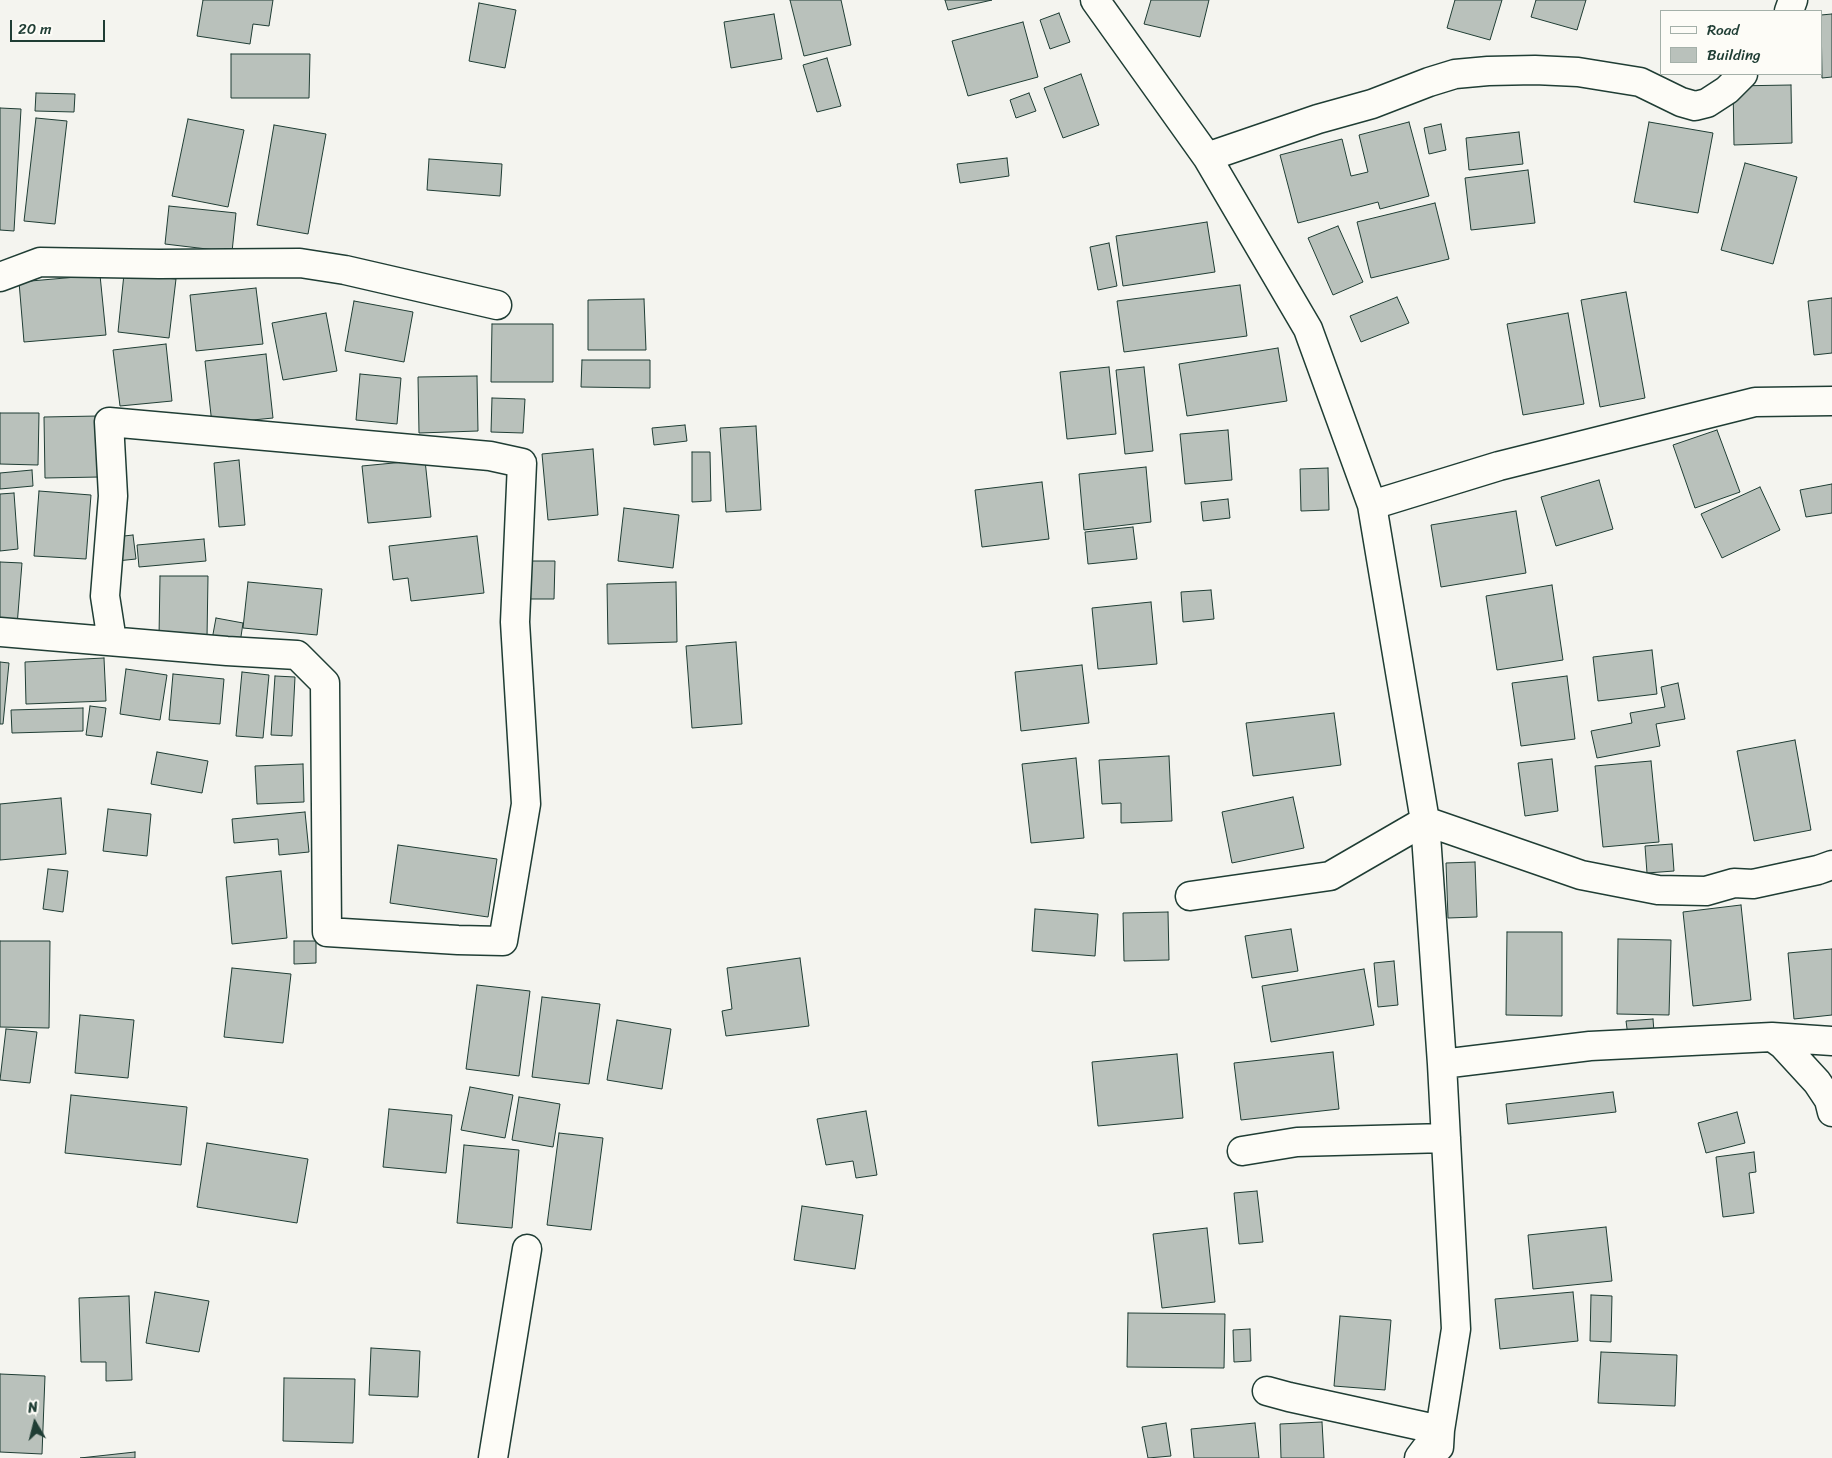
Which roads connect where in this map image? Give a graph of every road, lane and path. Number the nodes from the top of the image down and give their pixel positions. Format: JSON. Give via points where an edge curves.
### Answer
{"nodes":[{"id":1,"x":1095,"y":0,"type":"edge"},
{"id":2,"x":1741,"y":75,"type":"edge"},
{"id":3,"x":1207,"y":156,"type":"junction"},
{"id":4,"x":0,"y":277,"type":"edge"},
{"id":5,"x":497,"y":305,"type":"dead end"},
{"id":6,"x":1832,"y":401,"type":"edge"},
{"id":7,"x":1372,"y":505,"type":"junction"},
{"id":8,"x":105,"y":596,"type":"junction"},
{"id":9,"x":0,"y":632,"type":"edge"},
{"id":10,"x":69,"y":638,"type":"junction"},
{"id":11,"x":112,"y":641,"type":"junction"},
{"id":12,"x":1425,"y":821,"type":"junction"},
{"id":13,"x":1832,"y":865,"type":"edge"},
{"id":14,"x":1190,"y":896,"type":"dead end"},
{"id":15,"x":1772,"y":1037,"type":"junction"},
{"id":16,"x":1832,"y":1042,"type":"edge"},
{"id":17,"x":1442,"y":1064,"type":"junction"},
{"id":18,"x":1832,"y":1112,"type":"edge"},
{"id":19,"x":1446,"y":1138,"type":"junction"},
{"id":20,"x":1242,"y":1151,"type":"dead end"},
{"id":21,"x":527,"y":1250,"type":"dead end"},
{"id":22,"x":1267,"y":1391,"type":"dead end"},
{"id":23,"x":1440,"y":1430,"type":"junction"},
{"id":24,"x":493,"y":1458,"type":"edge"},
{"id":25,"x":1419,"y":1458,"type":"edge"},
{"id":26,"x":1439,"y":1458,"type":"edge"}],
"edges":[{"from":1,"to":3,"type":"street"},
{"from":2,"to":3,"type":"street","via":[[1707,103],[1695,106],[1640,82],[1578,72],[1516,70],[1455,74]]},
{"from":3,"to":7,"type":"street","via":[[1308,329]]},
{"from":4,"to":5,"type":"street","via":[[40,262],[300,263],[345,270]]},
{"from":6,"to":7,"type":"street","via":[[1755,402],[1499,466]]},
{"from":7,"to":12,"type":"street"},
{"from":8,"to":10,"type":"street"},
{"from":8,"to":11,"type":"street"},
{"from":8,"to":11,"type":"street","via":[[112,496],[109,422],[490,456],[522,463],[515,622],[526,804],[503,941],[327,932],[325,683],[298,655]]},
{"from":9,"to":10,"type":"street"},
{"from":10,"to":11,"type":"street"},
{"from":12,"to":13,"type":"street","via":[[1581,875],[1658,890],[1706,891],[1734,884],[1753,884]]},
{"from":12,"to":14,"type":"street","via":[[1330,876]]},
{"from":12,"to":17,"type":"street"},
{"from":15,"to":16,"type":"street"},
{"from":15,"to":17,"type":"street","via":[[1590,1046]]},
{"from":15,"to":18,"type":"street","via":[[1817,1082],[1829,1100]]},
{"from":17,"to":19,"type":"street"},
{"from":19,"to":20,"type":"street","via":[[1297,1142]]},
{"from":19,"to":23,"type":"street","via":[[1456,1329]]},
{"from":21,"to":24,"type":"street"},
{"from":22,"to":23,"type":"street"},
{"from":23,"to":25,"type":"street"},
{"from":23,"to":26,"type":"street"}]}
